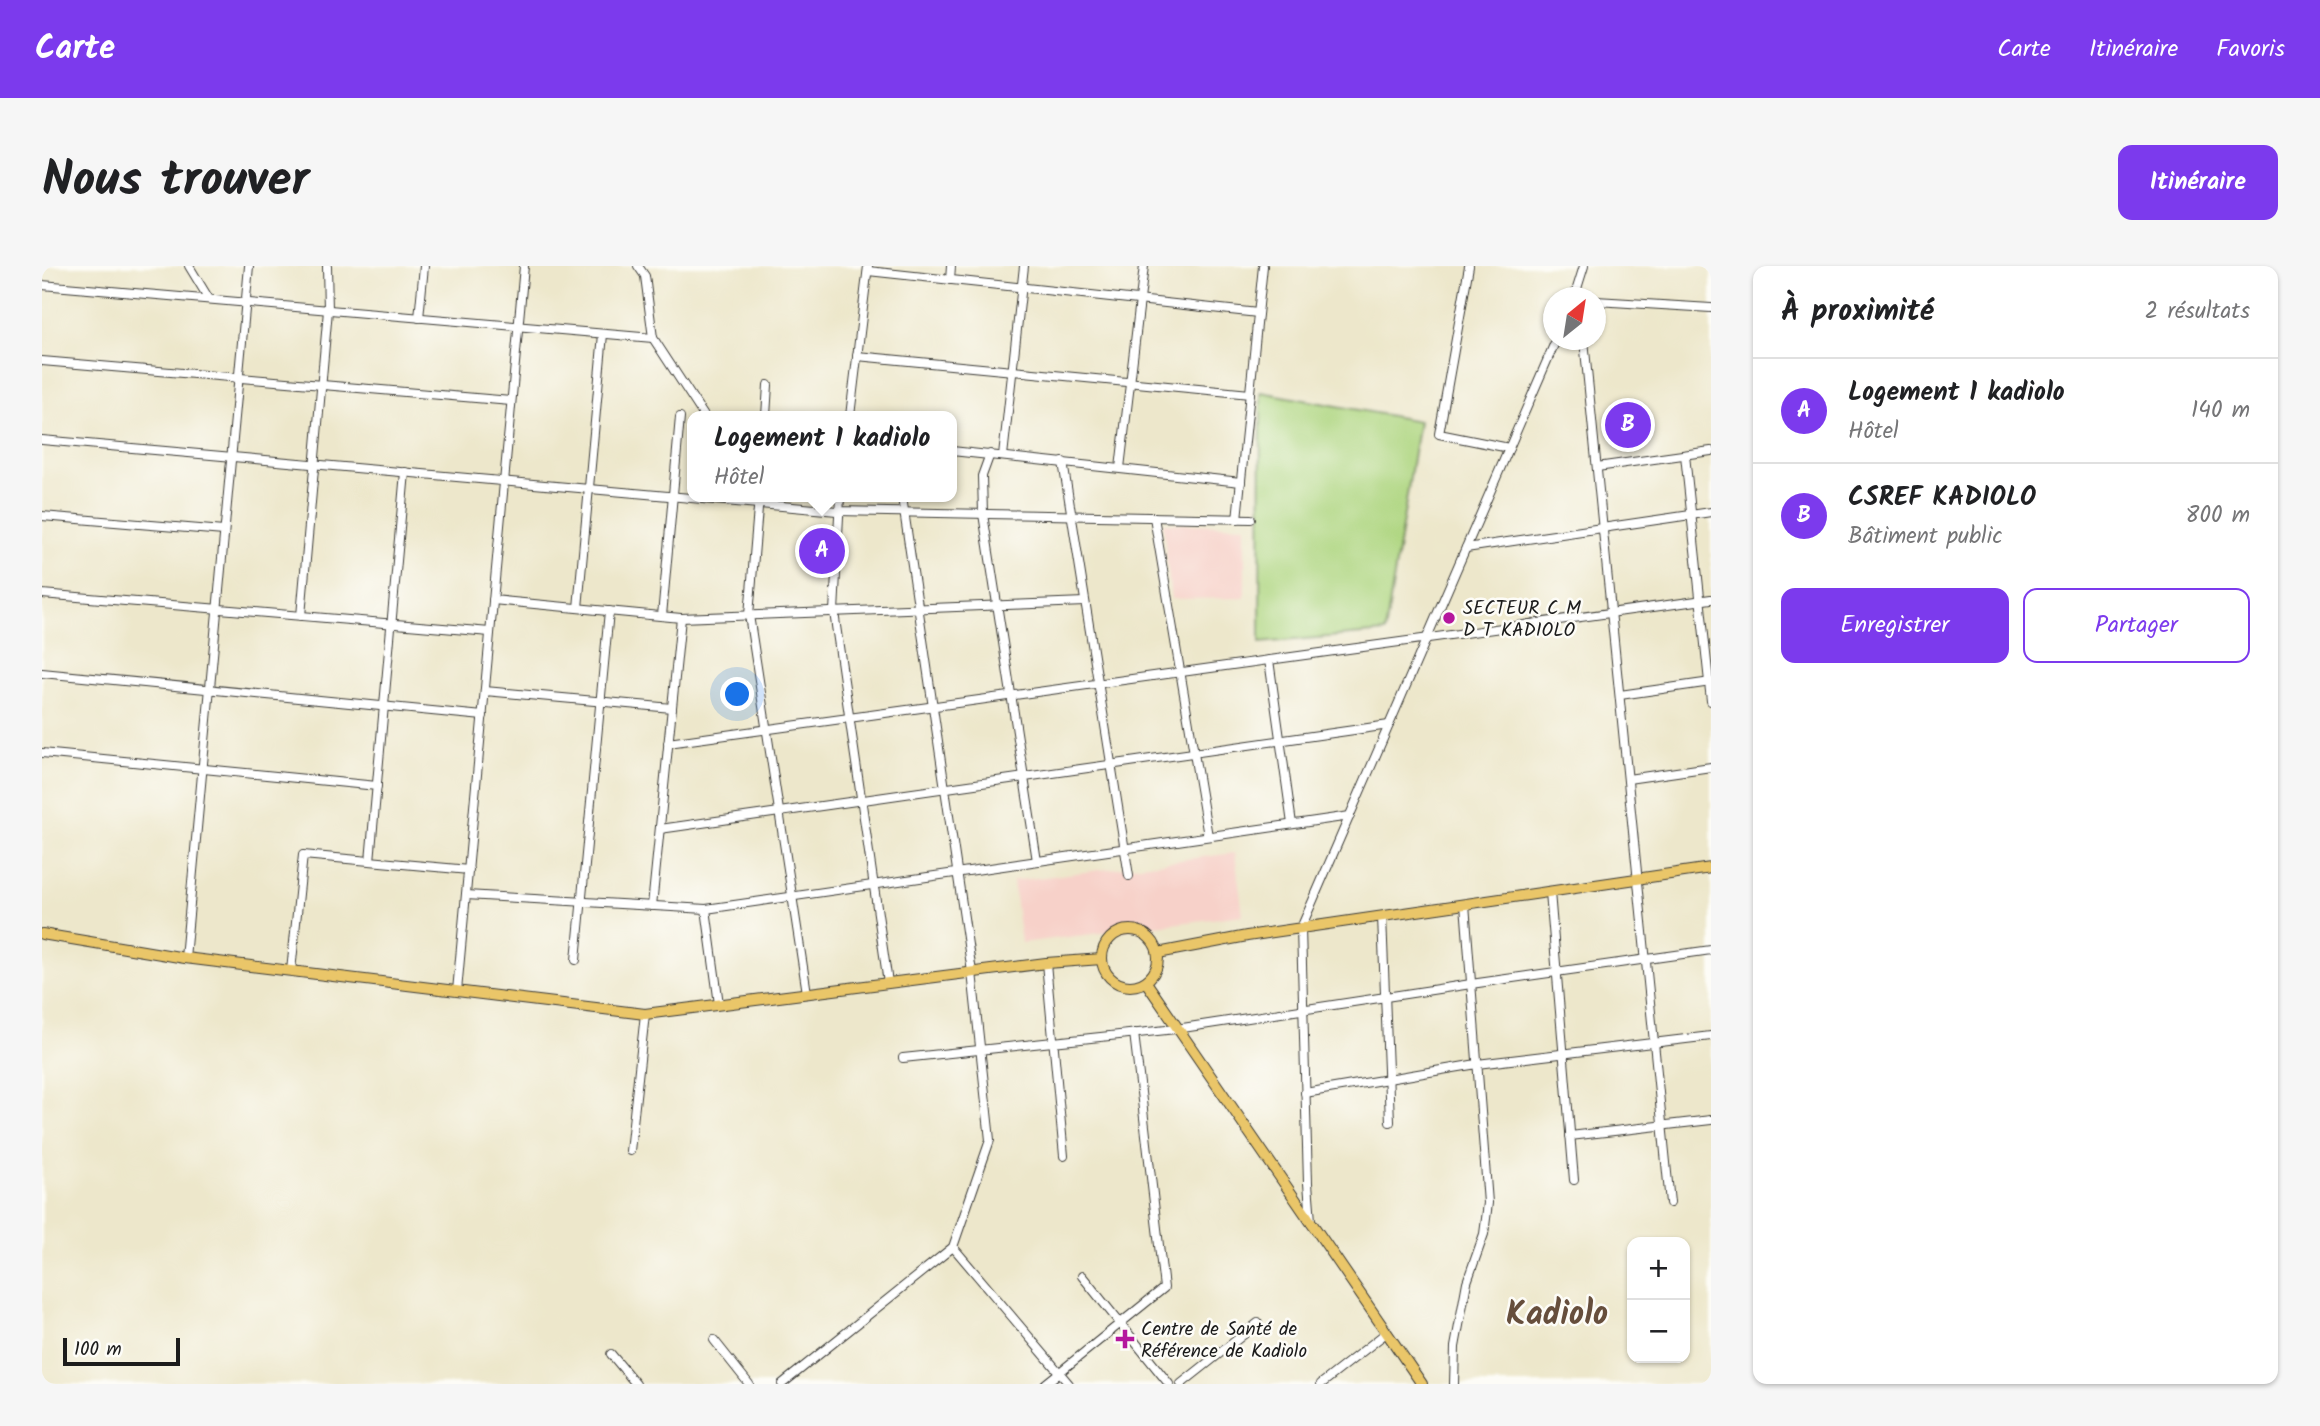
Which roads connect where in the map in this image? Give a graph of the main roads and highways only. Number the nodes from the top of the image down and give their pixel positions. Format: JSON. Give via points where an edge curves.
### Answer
{"nodes":[{"id":1,"x":1711,"y":868,"type":"edge"},
{"id":2,"x":42,"y":934,"type":"edge"},
{"id":3,"x":1158,"y":953,"type":"junction"},
{"id":4,"x":1102,"y":960,"type":"junction"},
{"id":5,"x":1146,"y":982,"type":"junction"},
{"id":6,"x":1422,"y":1384,"type":"edge"}],
"edges":[{"from":1,"to":3,"type":"main road"},
{"from":2,"to":4,"type":"main road","via":[[185,958],[645,1014],[1046,963]]},
{"from":3,"to":4,"type":"main road","via":[[1142,932],[1124,930],[1110,938]]},
{"from":3,"to":5,"type":"main road","via":[[1156,969]]},
{"from":4,"to":5,"type":"main road","via":[[1118,983]]},
{"from":5,"to":6,"type":"main road"}]}
